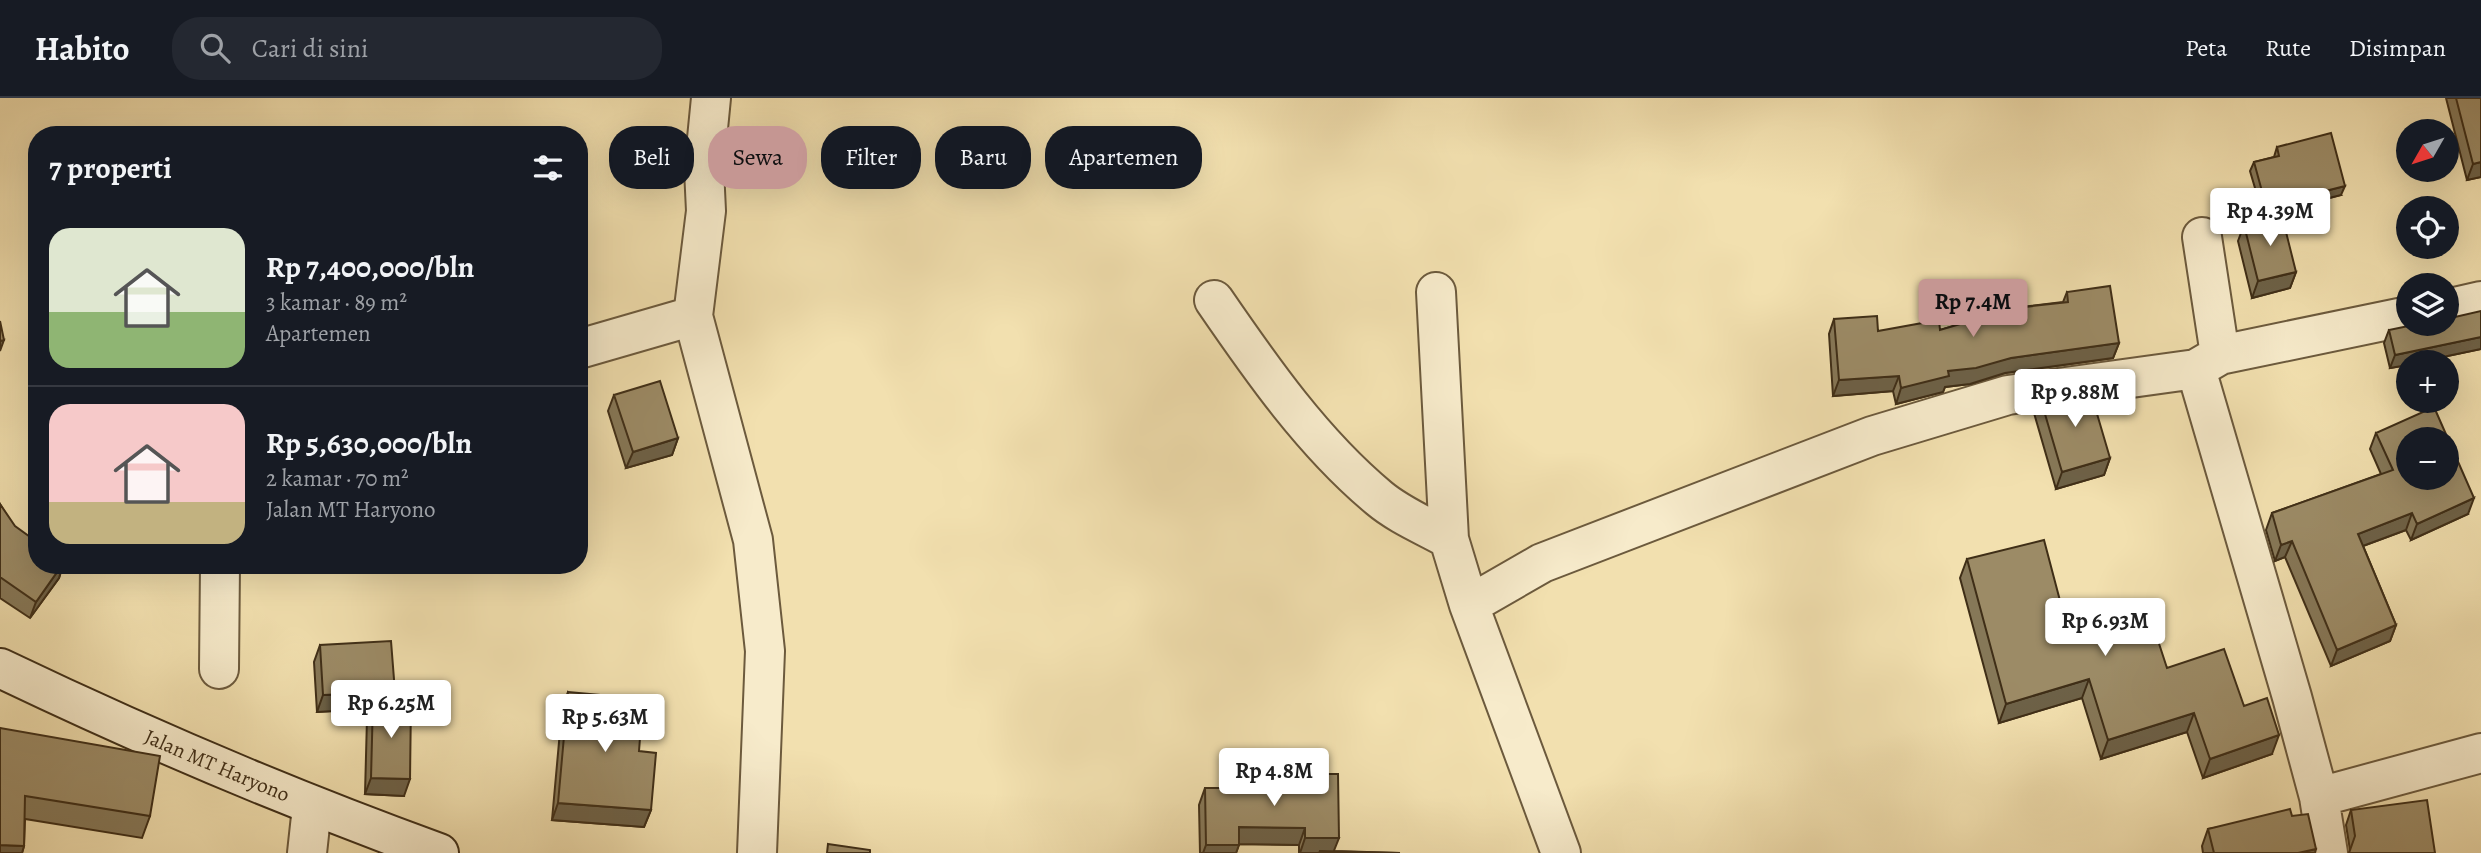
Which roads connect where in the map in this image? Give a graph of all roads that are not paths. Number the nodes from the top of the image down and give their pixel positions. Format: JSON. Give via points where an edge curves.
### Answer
{"nodes":[{"id":1,"x":710,"y":106,"type":"edge"},
{"id":2,"x":2202,"y":237,"type":"dead end"},
{"id":3,"x":1436,"y":292,"type":"dead end"},
{"id":4,"x":1214,"y":300,"type":"dead end"},
{"id":5,"x":2481,"y":301,"type":"edge"},
{"id":6,"x":2459,"y":306,"type":"edge"},
{"id":7,"x":693,"y":316,"type":"junction"},
{"id":8,"x":2396,"y":319,"type":"edge"},
{"id":9,"x":588,"y":346,"type":"edge"},
{"id":10,"x":2208,"y":362,"type":"junction"},
{"id":11,"x":1449,"y":539,"type":"junction"},
{"id":12,"x":220,"y":574,"type":"edge"},
{"id":13,"x":1469,"y":605,"type":"junction"},
{"id":14,"x":0,"y":668,"type":"edge"},
{"id":15,"x":219,"y":669,"type":"dead end"},
{"id":16,"x":2481,"y":753,"type":"edge"},
{"id":17,"x":2319,"y":797,"type":"junction"},
{"id":18,"x":312,"y":807,"type":"junction"},
{"id":19,"x":307,"y":853,"type":"edge"},
{"id":20,"x":439,"y":853,"type":"edge"},
{"id":21,"x":757,"y":853,"type":"edge"},
{"id":22,"x":1561,"y":853,"type":"edge"},
{"id":23,"x":2328,"y":853,"type":"edge"}],
"edges":[{"from":1,"to":7,"type":"street","via":[[704,169],[706,211]]},
{"from":2,"to":10,"type":"street"},
{"from":3,"to":11,"type":"street"},
{"from":4,"to":11,"type":"street","via":[[1267,376],[1380,500]]},
{"from":5,"to":6,"type":"street"},
{"from":7,"to":9,"type":"street"},
{"from":7,"to":21,"type":"street","via":[[753,540],[765,651]]},
{"from":8,"to":10,"type":"street"},
{"from":10,"to":13,"type":"street","via":[[2008,395],[1872,436],[1542,563]]},
{"from":10,"to":17,"type":"street"},
{"from":11,"to":13,"type":"street"},
{"from":12,"to":15,"type":"street"},
{"from":13,"to":22,"type":"street"},
{"from":14,"to":18,"type":"street","name":"Jalan MT Haryono"},
{"from":16,"to":17,"type":"street"},
{"from":17,"to":23,"type":"street"},
{"from":18,"to":19,"type":"street"},
{"from":18,"to":20,"type":"street","name":"Jalan MT Haryono"}]}
